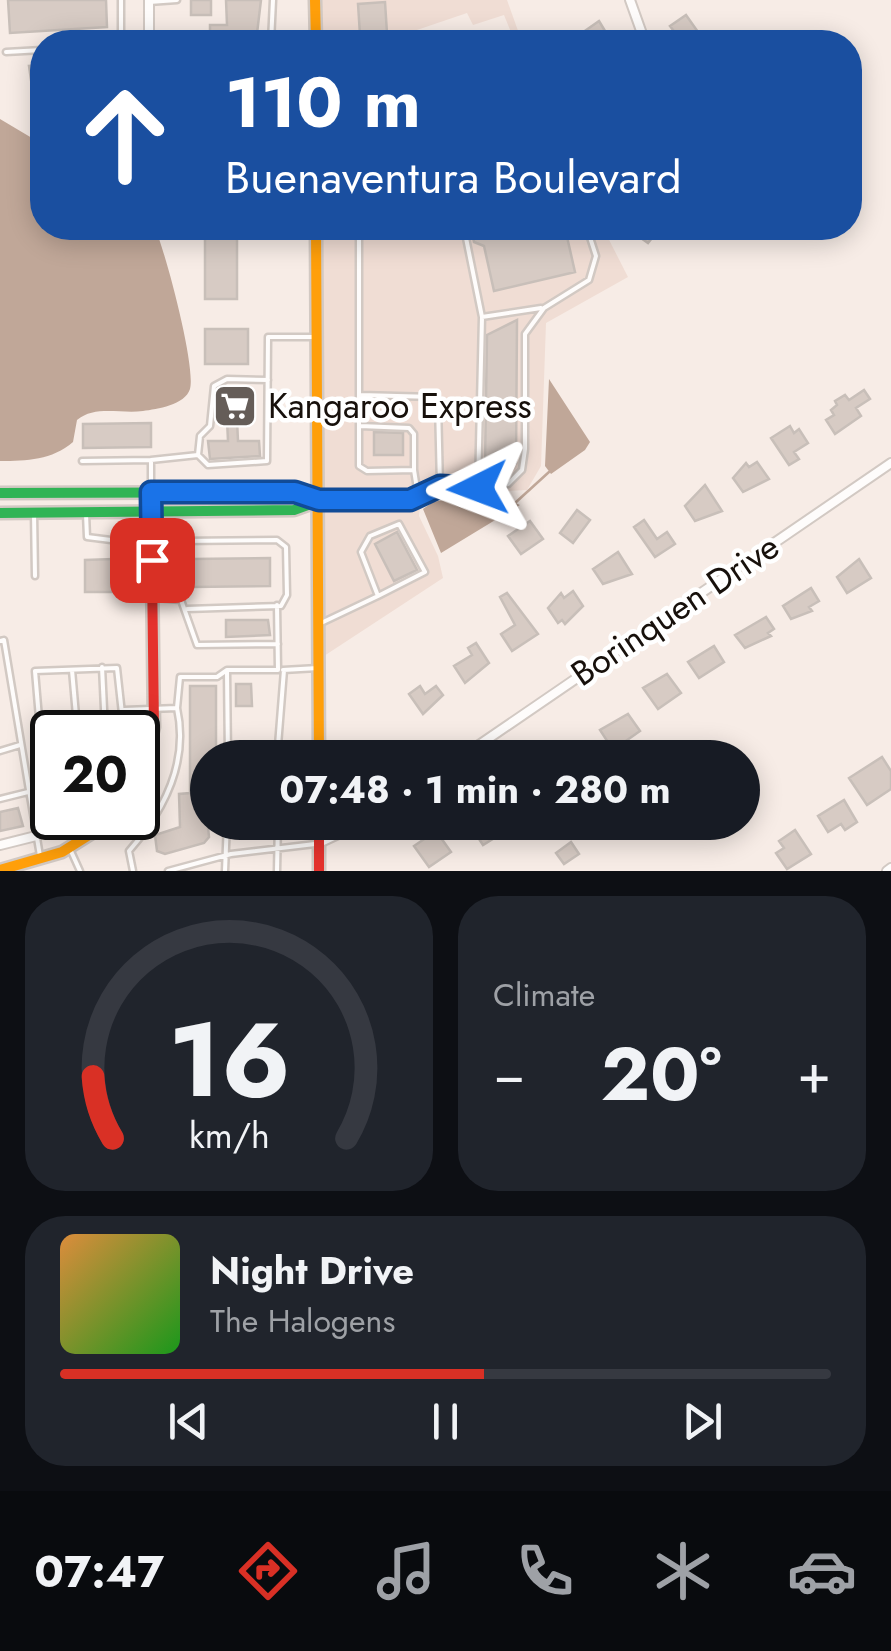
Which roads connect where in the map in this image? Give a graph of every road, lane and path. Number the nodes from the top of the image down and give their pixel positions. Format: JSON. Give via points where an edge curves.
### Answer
{"nodes":[{"id":1,"x":121,"y":0,"type":"edge"},
{"id":2,"x":176,"y":0,"type":"edge"},
{"id":3,"x":273,"y":0,"type":"edge"},
{"id":4,"x":315,"y":0,"type":"edge"},
{"id":5,"x":630,"y":0,"type":"edge"},
{"id":6,"x":149,"y":1,"type":"edge"},
{"id":7,"x":121,"y":30,"type":"edge"},
{"id":8,"x":149,"y":30,"type":"edge"},
{"id":9,"x":272,"y":30,"type":"edge"},
{"id":10,"x":316,"y":30,"type":"edge"},
{"id":11,"x":641,"y":30,"type":"edge"},
{"id":12,"x":30,"y":51,"type":"edge"},
{"id":13,"x":6,"y":52,"type":"dead end"},
{"id":14,"x":316,"y":240,"type":"edge"},
{"id":15,"x":359,"y":240,"type":"edge"},
{"id":16,"x":466,"y":240,"type":"edge"},
{"id":17,"x":591,"y":240,"type":"edge"},
{"id":18,"x":544,"y":308,"type":"junction"},
{"id":19,"x":482,"y":317,"type":"junction"},
{"id":20,"x":317,"y":337,"type":"junction"},
{"id":21,"x":268,"y":380,"type":"junction"},
{"id":22,"x":360,"y":395,"type":"junction"},
{"id":23,"x":360,"y":426,"type":"junction"},
{"id":24,"x":198,"y":455,"type":"junction"},
{"id":25,"x":151,"y":460,"type":"junction"},
{"id":26,"x":82,"y":461,"type":"dead end"},
{"id":27,"x":891,"y":463,"type":"edge"},
{"id":28,"x":414,"y":470,"type":"junction"},
{"id":29,"x":440,"y":486,"type":"junction"},
{"id":30,"x":478,"y":488,"type":"junction"},
{"id":31,"x":151,"y":492,"type":"junction"},
{"id":32,"x":0,"y":493,"type":"edge"},
{"id":33,"x":418,"y":496,"type":"junction"},
{"id":34,"x":319,"y":500,"type":"junction"},
{"id":35,"x":0,"y":513,"type":"edge"},
{"id":36,"x":34,"y":513,"type":"junction"},
{"id":37,"x":86,"y":513,"type":"junction"},
{"id":38,"x":152,"y":513,"type":"junction"},
{"id":39,"x":35,"y":576,"type":"dead end"},
{"id":40,"x":378,"y":596,"type":"junction"},
{"id":41,"x":153,"y":597,"type":"junction"},
{"id":42,"x":180,"y":600,"type":"junction"},
{"id":43,"x":277,"y":605,"type":"junction"},
{"id":44,"x":188,"y":609,"type":"junction"},
{"id":45,"x":319,"y":624,"type":"junction"},
{"id":46,"x":0,"y":641,"type":"edge"},
{"id":47,"x":278,"y":644,"type":"junction"},
{"id":48,"x":102,"y":667,"type":"junction"},
{"id":49,"x":8,"y":668,"type":"junction"},
{"id":50,"x":319,"y":668,"type":"junction"},
{"id":51,"x":72,"y":669,"type":"junction"},
{"id":52,"x":0,"y":670,"type":"edge"},
{"id":53,"x":228,"y":670,"type":"junction"},
{"id":54,"x":281,"y":670,"type":"junction"},
{"id":55,"x":177,"y":708,"type":"junction"},
{"id":56,"x":154,"y":709,"type":"junction"},
{"id":57,"x":38,"y":710,"type":"edge"},
{"id":58,"x":76,"y":710,"type":"edge"},
{"id":59,"x":104,"y":710,"type":"edge"},
{"id":60,"x":124,"y":710,"type":"joint"},
{"id":61,"x":228,"y":740,"type":"edge"},
{"id":62,"x":276,"y":740,"type":"edge"},
{"id":63,"x":319,"y":740,"type":"edge"},
{"id":64,"x":486,"y":740,"type":"edge"},
{"id":65,"x":20,"y":745,"type":"junction"},
{"id":66,"x":0,"y":751,"type":"edge"},
{"id":67,"x":28,"y":792,"type":"junction"},
{"id":68,"x":0,"y":800,"type":"edge"},
{"id":69,"x":30,"y":803,"type":"edge"},
{"id":70,"x":160,"y":807,"type":"edge"},
{"id":71,"x":30,"y":838,"type":"edge"},
{"id":72,"x":37,"y":840,"type":"edge"},
{"id":73,"x":87,"y":840,"type":"edge"},
{"id":74,"x":137,"y":840,"type":"edge"},
{"id":75,"x":226,"y":840,"type":"edge"},
{"id":76,"x":278,"y":840,"type":"edge"},
{"id":77,"x":325,"y":840,"type":"edge"},
{"id":78,"x":319,"y":843,"type":"junction"},
{"id":79,"x":0,"y":845,"type":"edge"},
{"id":80,"x":278,"y":848,"type":"junction"},
{"id":81,"x":70,"y":849,"type":"junction"},
{"id":82,"x":226,"y":855,"type":"junction"},
{"id":83,"x":41,"y":861,"type":"junction"},
{"id":84,"x":187,"y":868,"type":"edge"},
{"id":85,"x":0,"y":870,"type":"edge"},
{"id":86,"x":80,"y":871,"type":"edge"},
{"id":87,"x":133,"y":871,"type":"edge"},
{"id":88,"x":168,"y":871,"type":"edge"},
{"id":89,"x":225,"y":871,"type":"edge"},
{"id":90,"x":277,"y":871,"type":"edge"},
{"id":91,"x":319,"y":871,"type":"edge"}],
"edges":[{"from":1,"to":7,"type":"lane"},
{"from":2,"to":6,"type":"lane"},
{"from":3,"to":9,"type":"lane"},
{"from":4,"to":10,"type":"main road"},
{"from":5,"to":11,"type":"street"},
{"from":6,"to":8,"type":"street"},
{"from":12,"to":13,"type":"lane"},
{"from":14,"to":20,"type":"main road"},
{"from":15,"to":22,"type":"lane"},
{"from":16,"to":19,"type":"lane"},
{"from":17,"to":18,"type":"lane","via":[[596,256],[589,280]]},
{"from":18,"to":19,"type":"lane"},
{"from":18,"to":30,"type":"lane","via":[[525,334],[522,470],[508,484]]},
{"from":19,"to":30,"type":"lane"},
{"from":20,"to":21,"type":"lane","via":[[268,337]]},
{"from":20,"to":34,"type":"main road"},
{"from":21,"to":24,"type":"lane","via":[[228,379],[214,386],[210,426],[200,436]]},
{"from":21,"to":24,"type":"lane","via":[[267,461],[208,464]]},
{"from":22,"to":23,"type":"lane"},
{"from":22,"to":29,"type":"lane","via":[[434,398]]},
{"from":23,"to":28,"type":"lane","via":[[409,428]]},
{"from":23,"to":28,"type":"lane","via":[[359,466]]},
{"from":24,"to":25,"type":"lane"},
{"from":25,"to":26,"type":"lane"},
{"from":25,"to":31,"type":"lane"},
{"from":27,"to":64,"type":"street","name":"Borinquen Drive"},
{"from":28,"to":33,"type":"lane"},
{"from":29,"to":30,"type":"lane"},
{"from":29,"to":33,"type":"lane"},
{"from":31,"to":32,"type":"main road"},
{"from":31,"to":34,"type":"main road","via":[[295,492]]},
{"from":31,"to":38,"type":"main road"},
{"from":33,"to":34,"type":"lane"},
{"from":34,"to":38,"type":"main road","via":[[294,510]]},
{"from":34,"to":45,"type":"main road"},
{"from":35,"to":36,"type":"main road"},
{"from":36,"to":37,"type":"main road"},
{"from":36,"to":39,"type":"lane"},
{"from":37,"to":38,"type":"main road"},
{"from":37,"to":41,"type":"lane","via":[[86,538],[128,544],[131,594]]},
{"from":38,"to":41,"type":"main road"},
{"from":40,"to":40,"type":"lane","via":[[362,552],[370,536],[399,524],[425,572]]},
{"from":40,"to":45,"type":"lane"},
{"from":41,"to":42,"type":"lane"},
{"from":41,"to":56,"type":"main road"},
{"from":42,"to":43,"type":"lane","via":[[180,541],[277,540],[286,547],[287,594]]},
{"from":42,"to":44,"type":"lane"},
{"from":43,"to":44,"type":"lane"},
{"from":43,"to":47,"type":"lane"},
{"from":44,"to":47,"type":"lane","via":[[197,645]]},
{"from":45,"to":50,"type":"main road"},
{"from":46,"to":49,"type":"lane"},
{"from":47,"to":54,"type":"lane"},
{"from":48,"to":51,"type":"lane"},
{"from":48,"to":59,"type":"lane"},
{"from":48,"to":60,"type":"lane","via":[[121,672]]},
{"from":49,"to":52,"type":"lane"},
{"from":49,"to":65,"type":"lane"},
{"from":50,"to":54,"type":"lane"},
{"from":50,"to":63,"type":"main road"},
{"from":51,"to":57,"type":"lane","via":[[35,670]]},
{"from":51,"to":58,"type":"lane"},
{"from":53,"to":54,"type":"lane"},
{"from":53,"to":55,"type":"lane","via":[[217,677],[180,677]]},
{"from":53,"to":61,"type":"lane"},
{"from":54,"to":62,"type":"lane","via":[[283,725]]},
{"from":55,"to":56,"type":"lane"},
{"from":55,"to":70,"type":"lane","via":[[175,781]]},
{"from":56,"to":60,"type":"lane"},
{"from":65,"to":66,"type":"lane"},
{"from":65,"to":67,"type":"lane"},
{"from":67,"to":68,"type":"lane"},
{"from":67,"to":69,"type":"lane"},
{"from":71,"to":79,"type":"street"},
{"from":72,"to":83,"type":"lane"},
{"from":73,"to":81,"type":"main road"},
{"from":74,"to":87,"type":"lane","via":[[129,851]]},
{"from":75,"to":82,"type":"lane"},
{"from":76,"to":80,"type":"lane"},
{"from":77,"to":78,"type":"street"},
{"from":78,"to":80,"type":"lane"},
{"from":78,"to":91,"type":"main road"},
{"from":80,"to":82,"type":"lane"},
{"from":80,"to":90,"type":"lane"},
{"from":81,"to":83,"type":"main road"},
{"from":81,"to":86,"type":"lane"},
{"from":82,"to":84,"type":"lane"},
{"from":82,"to":89,"type":"lane"},
{"from":83,"to":85,"type":"main road"},
{"from":84,"to":88,"type":"lane"}]}
